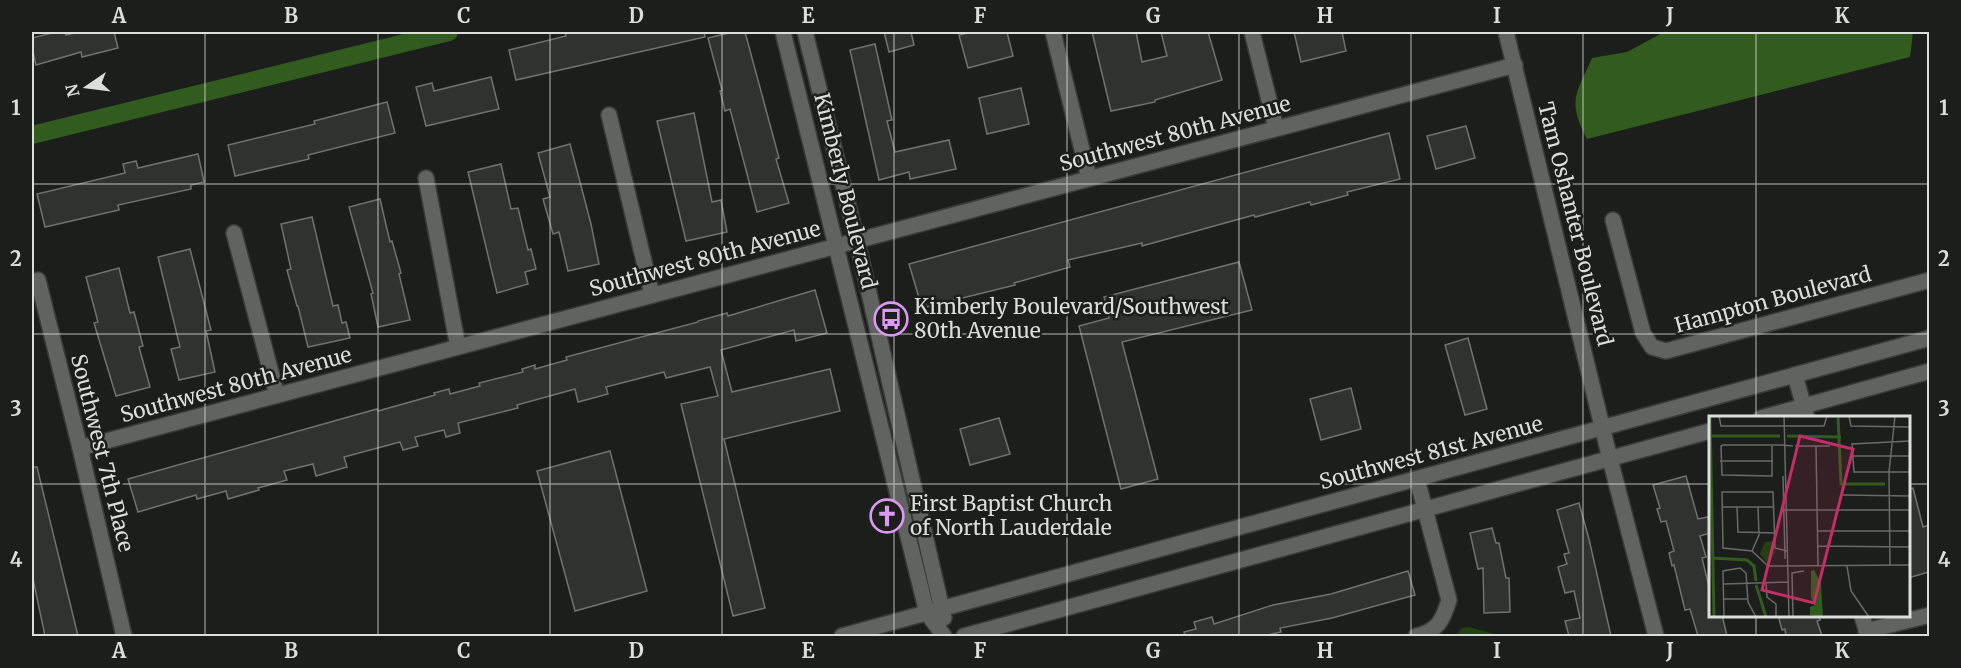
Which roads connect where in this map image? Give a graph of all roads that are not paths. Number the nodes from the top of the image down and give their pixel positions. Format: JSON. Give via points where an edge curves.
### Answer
{"nodes":[{"id":1,"x":783,"y":32,"type":"edge"},
{"id":2,"x":805,"y":32,"type":"edge"},
{"id":3,"x":1053,"y":32,"type":"edge"},
{"id":4,"x":1252,"y":32,"type":"edge"},
{"id":5,"x":1506,"y":32,"type":"edge"},
{"id":6,"x":1515,"y":64,"type":"junction"},
{"id":7,"x":609,"y":115,"type":"dead end"},
{"id":8,"x":1276,"y":128,"type":"junction"},
{"id":9,"x":426,"y":178,"type":"dead end"},
{"id":10,"x":1089,"y":178,"type":"junction"},
{"id":11,"x":1613,"y":220,"type":"dead end"},
{"id":12,"x":234,"y":233,"type":"dead end"},
{"id":13,"x":857,"y":241,"type":"junction"},
{"id":14,"x":837,"y":246,"type":"junction"},
{"id":15,"x":38,"y":280,"type":"dead end"},
{"id":16,"x":1929,"y":280,"type":"edge"},
{"id":17,"x":652,"y":295,"type":"junction"},
{"id":18,"x":1929,"y":338,"type":"edge"},
{"id":19,"x":458,"y":347,"type":"junction"},
{"id":20,"x":1929,"y":371,"type":"edge"},
{"id":21,"x":1795,"y":375,"type":"junction"},
{"id":22,"x":277,"y":395,"type":"junction"},
{"id":23,"x":1806,"y":412,"type":"edge"},
{"id":24,"x":1770,"y":416,"type":"edge"},
{"id":25,"x":1603,"y":428,"type":"junction"},
{"id":26,"x":1709,"y":431,"type":"edge"},
{"id":27,"x":80,"y":448,"type":"junction"},
{"id":28,"x":1610,"y":459,"type":"junction"},
{"id":29,"x":1417,"y":479,"type":"junction"},
{"id":30,"x":1425,"y":510,"type":"junction"},
{"id":31,"x":943,"y":609,"type":"junction"},
{"id":32,"x":927,"y":613,"type":"junction"},
{"id":33,"x":1929,"y":615,"type":"edge"},
{"id":34,"x":1863,"y":617,"type":"edge"},
{"id":35,"x":1867,"y":634,"type":"edge"},
{"id":36,"x":124,"y":636,"type":"edge"},
{"id":37,"x":842,"y":636,"type":"edge"},
{"id":38,"x":945,"y":636,"type":"edge"},
{"id":39,"x":964,"y":636,"type":"edge"},
{"id":40,"x":1416,"y":636,"type":"edge"},
{"id":41,"x":1656,"y":636,"type":"edge"}],
"edges":[{"from":1,"to":14,"type":"street","name":"Kimberly Boulevard"},
{"from":2,"to":13,"type":"street","name":"Kimberly Boulevard"},
{"from":3,"to":10,"type":"street"},
{"from":4,"to":8,"type":"street"},
{"from":5,"to":6,"type":"street","name":"Tam Oshanter Boulevard"},
{"from":6,"to":8,"type":"street","name":"Southwest 80th Avenue"},
{"from":6,"to":25,"type":"street","name":"Tam Oshanter Boulevard"},
{"from":7,"to":17,"type":"street"},
{"from":8,"to":10,"type":"street","name":"Southwest 80th Avenue"},
{"from":9,"to":19,"type":"street"},
{"from":10,"to":13,"type":"street","name":"Southwest 80th Avenue"},
{"from":11,"to":16,"type":"street","name":"Hampton Boulevard","via":[[1643,333],[1652,347],[1666,351]]},
{"from":12,"to":22,"type":"street"},
{"from":13,"to":14,"type":"street","name":"Southwest 80th Avenue"},
{"from":13,"to":31,"type":"street","name":"Kimberly Boulevard"},
{"from":14,"to":17,"type":"street","name":"Southwest 80th Avenue"},
{"from":14,"to":32,"type":"street","name":"Kimberly Boulevard"},
{"from":15,"to":27,"type":"street","name":"Southwest 7th Place"},
{"from":17,"to":19,"type":"street","name":"Southwest 80th Avenue"},
{"from":18,"to":21,"type":"street","name":"Southwest 81st Avenue"},
{"from":19,"to":22,"type":"street","name":"Southwest 80th Avenue"},
{"from":20,"to":23,"type":"street"},
{"from":21,"to":23,"type":"street"},
{"from":21,"to":25,"type":"street","name":"Southwest 81st Avenue"},
{"from":22,"to":27,"type":"street","name":"Southwest 80th Avenue"},
{"from":23,"to":24,"type":"street"},
{"from":25,"to":28,"type":"street","name":"Tam Oshanter Boulevard"},
{"from":25,"to":29,"type":"street","name":"Southwest 81st Avenue"},
{"from":26,"to":28,"type":"street"},
{"from":27,"to":36,"type":"street","name":"Southwest 7th Place"},
{"from":28,"to":30,"type":"street"},
{"from":28,"to":41,"type":"street","name":"Tam Oshanter Boulevard"},
{"from":29,"to":30,"type":"street"},
{"from":29,"to":31,"type":"street","name":"Southwest 81st Avenue"},
{"from":30,"to":39,"type":"street"},
{"from":30,"to":40,"type":"street","via":[[1449,600],[1443,620],[1428,633]]},
{"from":31,"to":32,"type":"street","name":"Southwest 81st Avenue"},
{"from":31,"to":38,"type":"street","name":"Kimberly Boulevard"},
{"from":32,"to":37,"type":"street","name":"Southwest 81st Avenue"},
{"from":32,"to":38,"type":"street","name":"Kimberly Boulevard"},
{"from":33,"to":35,"type":"street"},
{"from":34,"to":35,"type":"street"}]}
